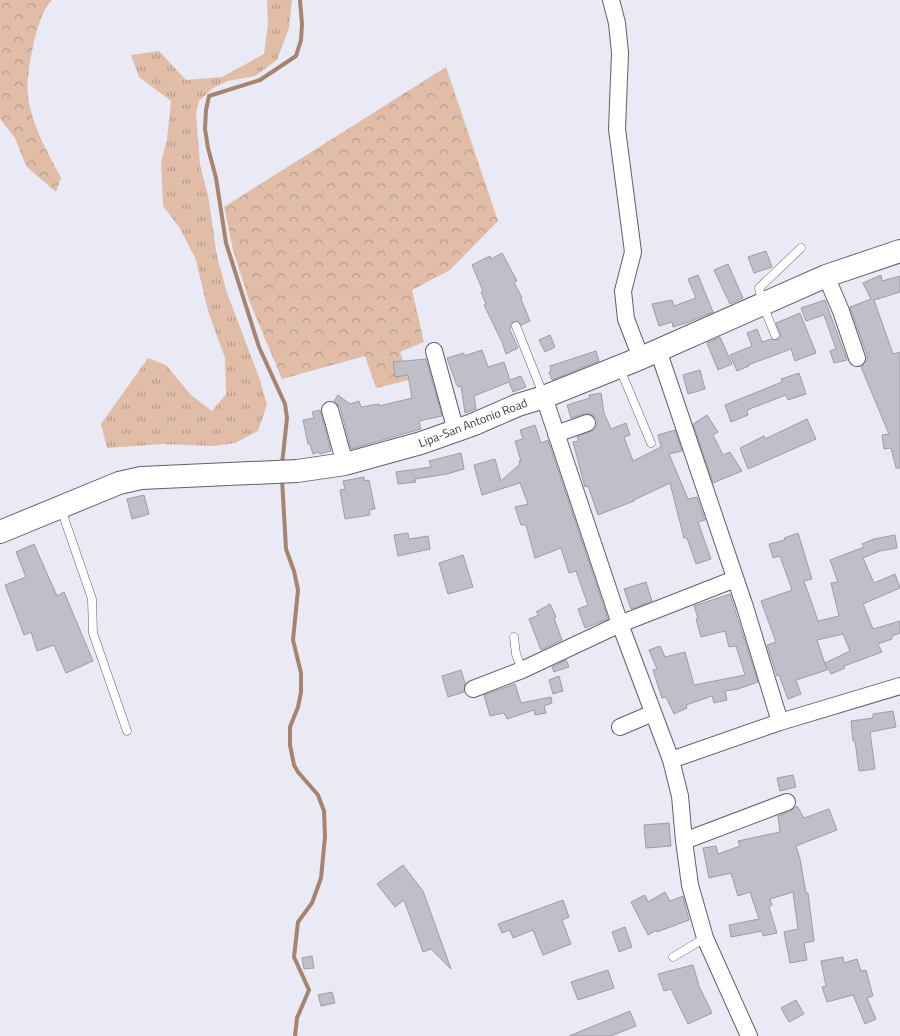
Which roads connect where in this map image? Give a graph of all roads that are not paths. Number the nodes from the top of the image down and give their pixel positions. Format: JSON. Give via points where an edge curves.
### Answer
{"nodes":[{"id":1,"x":611,"y":0,"type":"edge"},
{"id":2,"x":801,"y":248,"type":"dead end"},
{"id":3,"x":900,"y":251,"type":"edge"},
{"id":4,"x":826,"y":276,"type":"junction"},
{"id":5,"x":763,"y":305,"type":"junction"},
{"id":6,"x":516,"y":326,"type":"dead end"},
{"id":7,"x":775,"y":335,"type":"dead end"},
{"id":8,"x":434,"y":351,"type":"dead end"},
{"id":9,"x":650,"y":354,"type":"junction"},
{"id":10,"x":857,"y":358,"type":"dead end"},
{"id":11,"x":619,"y":367,"type":"junction"},
{"id":12,"x":544,"y":396,"type":"junction"},
{"id":13,"x":330,"y":410,"type":"dead end"},
{"id":14,"x":587,"y":423,"type":"dead end"},
{"id":15,"x":456,"y":431,"type":"junction"},
{"id":16,"x":556,"y":434,"type":"junction"},
{"id":17,"x":652,"y":443,"type":"dead end"},
{"id":18,"x":345,"y":464,"type":"junction"},
{"id":19,"x":61,"y":507,"type":"junction"},
{"id":20,"x":0,"y":532,"type":"edge"},
{"id":21,"x":735,"y":579,"type":"junction"},
{"id":22,"x":620,"y":624,"type":"junction"},
{"id":23,"x":514,"y":637,"type":"dead end"},
{"id":24,"x":522,"y":670,"type":"junction"},
{"id":25,"x":900,"y":686,"type":"edge"},
{"id":26,"x":473,"y":689,"type":"dead end"},
{"id":27,"x":653,"y":713,"type":"junction"},
{"id":28,"x":780,"y":722,"type":"junction"},
{"id":29,"x":620,"y":727,"type":"dead end"},
{"id":30,"x":127,"y":731,"type":"dead end"},
{"id":31,"x":671,"y":760,"type":"junction"},
{"id":32,"x":787,"y":802,"type":"dead end"},
{"id":33,"x":684,"y":840,"type":"junction"},
{"id":34,"x":706,"y":938,"type":"junction"},
{"id":35,"x":673,"y":957,"type":"dead end"},
{"id":36,"x":749,"y":1036,"type":"edge"}],
"edges":[{"from":1,"to":9,"type":"street","via":[[618,23],[620,53],[617,130],[633,252],[622,291],[626,319]]},
{"from":2,"to":5,"type":"lane","via":[[759,288]]},
{"from":3,"to":4,"type":"main road","name":"Lipa-San Antonio Road"},
{"from":4,"to":5,"type":"main road","name":"Lipa-San Antonio Road"},
{"from":4,"to":10,"type":"street"},
{"from":5,"to":7,"type":"lane"},
{"from":5,"to":9,"type":"main road","name":"Lipa-San Antonio Road"},
{"from":6,"to":12,"type":"lane"},
{"from":8,"to":15,"type":"street"},
{"from":9,"to":11,"type":"main road","name":"Lipa-San Antonio Road"},
{"from":9,"to":21,"type":"street"},
{"from":11,"to":12,"type":"main road","name":"Lipa-San Antonio Road"},
{"from":11,"to":17,"type":"lane"},
{"from":12,"to":15,"type":"main road","name":"Lipa-San Antonio Road"},
{"from":12,"to":16,"type":"street"},
{"from":13,"to":18,"type":"street"},
{"from":14,"to":16,"type":"street"},
{"from":15,"to":18,"type":"main road","name":"Lipa-San Antonio Road"},
{"from":16,"to":22,"type":"street"},
{"from":18,"to":19,"type":"main road","name":"Lipa-San Antonio Road","via":[[269,474],[141,478],[119,483]]},
{"from":19,"to":20,"type":"main road","name":"Lipa-San Antonio Road"},
{"from":19,"to":30,"type":"lane","via":[[92,599],[93,634]]},
{"from":21,"to":22,"type":"street"},
{"from":21,"to":28,"type":"street"},
{"from":22,"to":24,"type":"street"},
{"from":22,"to":27,"type":"street"},
{"from":23,"to":24,"type":"lane"},
{"from":24,"to":26,"type":"street"},
{"from":25,"to":28,"type":"street"},
{"from":27,"to":29,"type":"street"},
{"from":27,"to":31,"type":"street"},
{"from":28,"to":31,"type":"street"},
{"from":31,"to":33,"type":"street","via":[[680,796]]},
{"from":32,"to":33,"type":"street"},
{"from":33,"to":34,"type":"street","via":[[690,885]]},
{"from":34,"to":35,"type":"lane"},
{"from":34,"to":36,"type":"street"}]}
